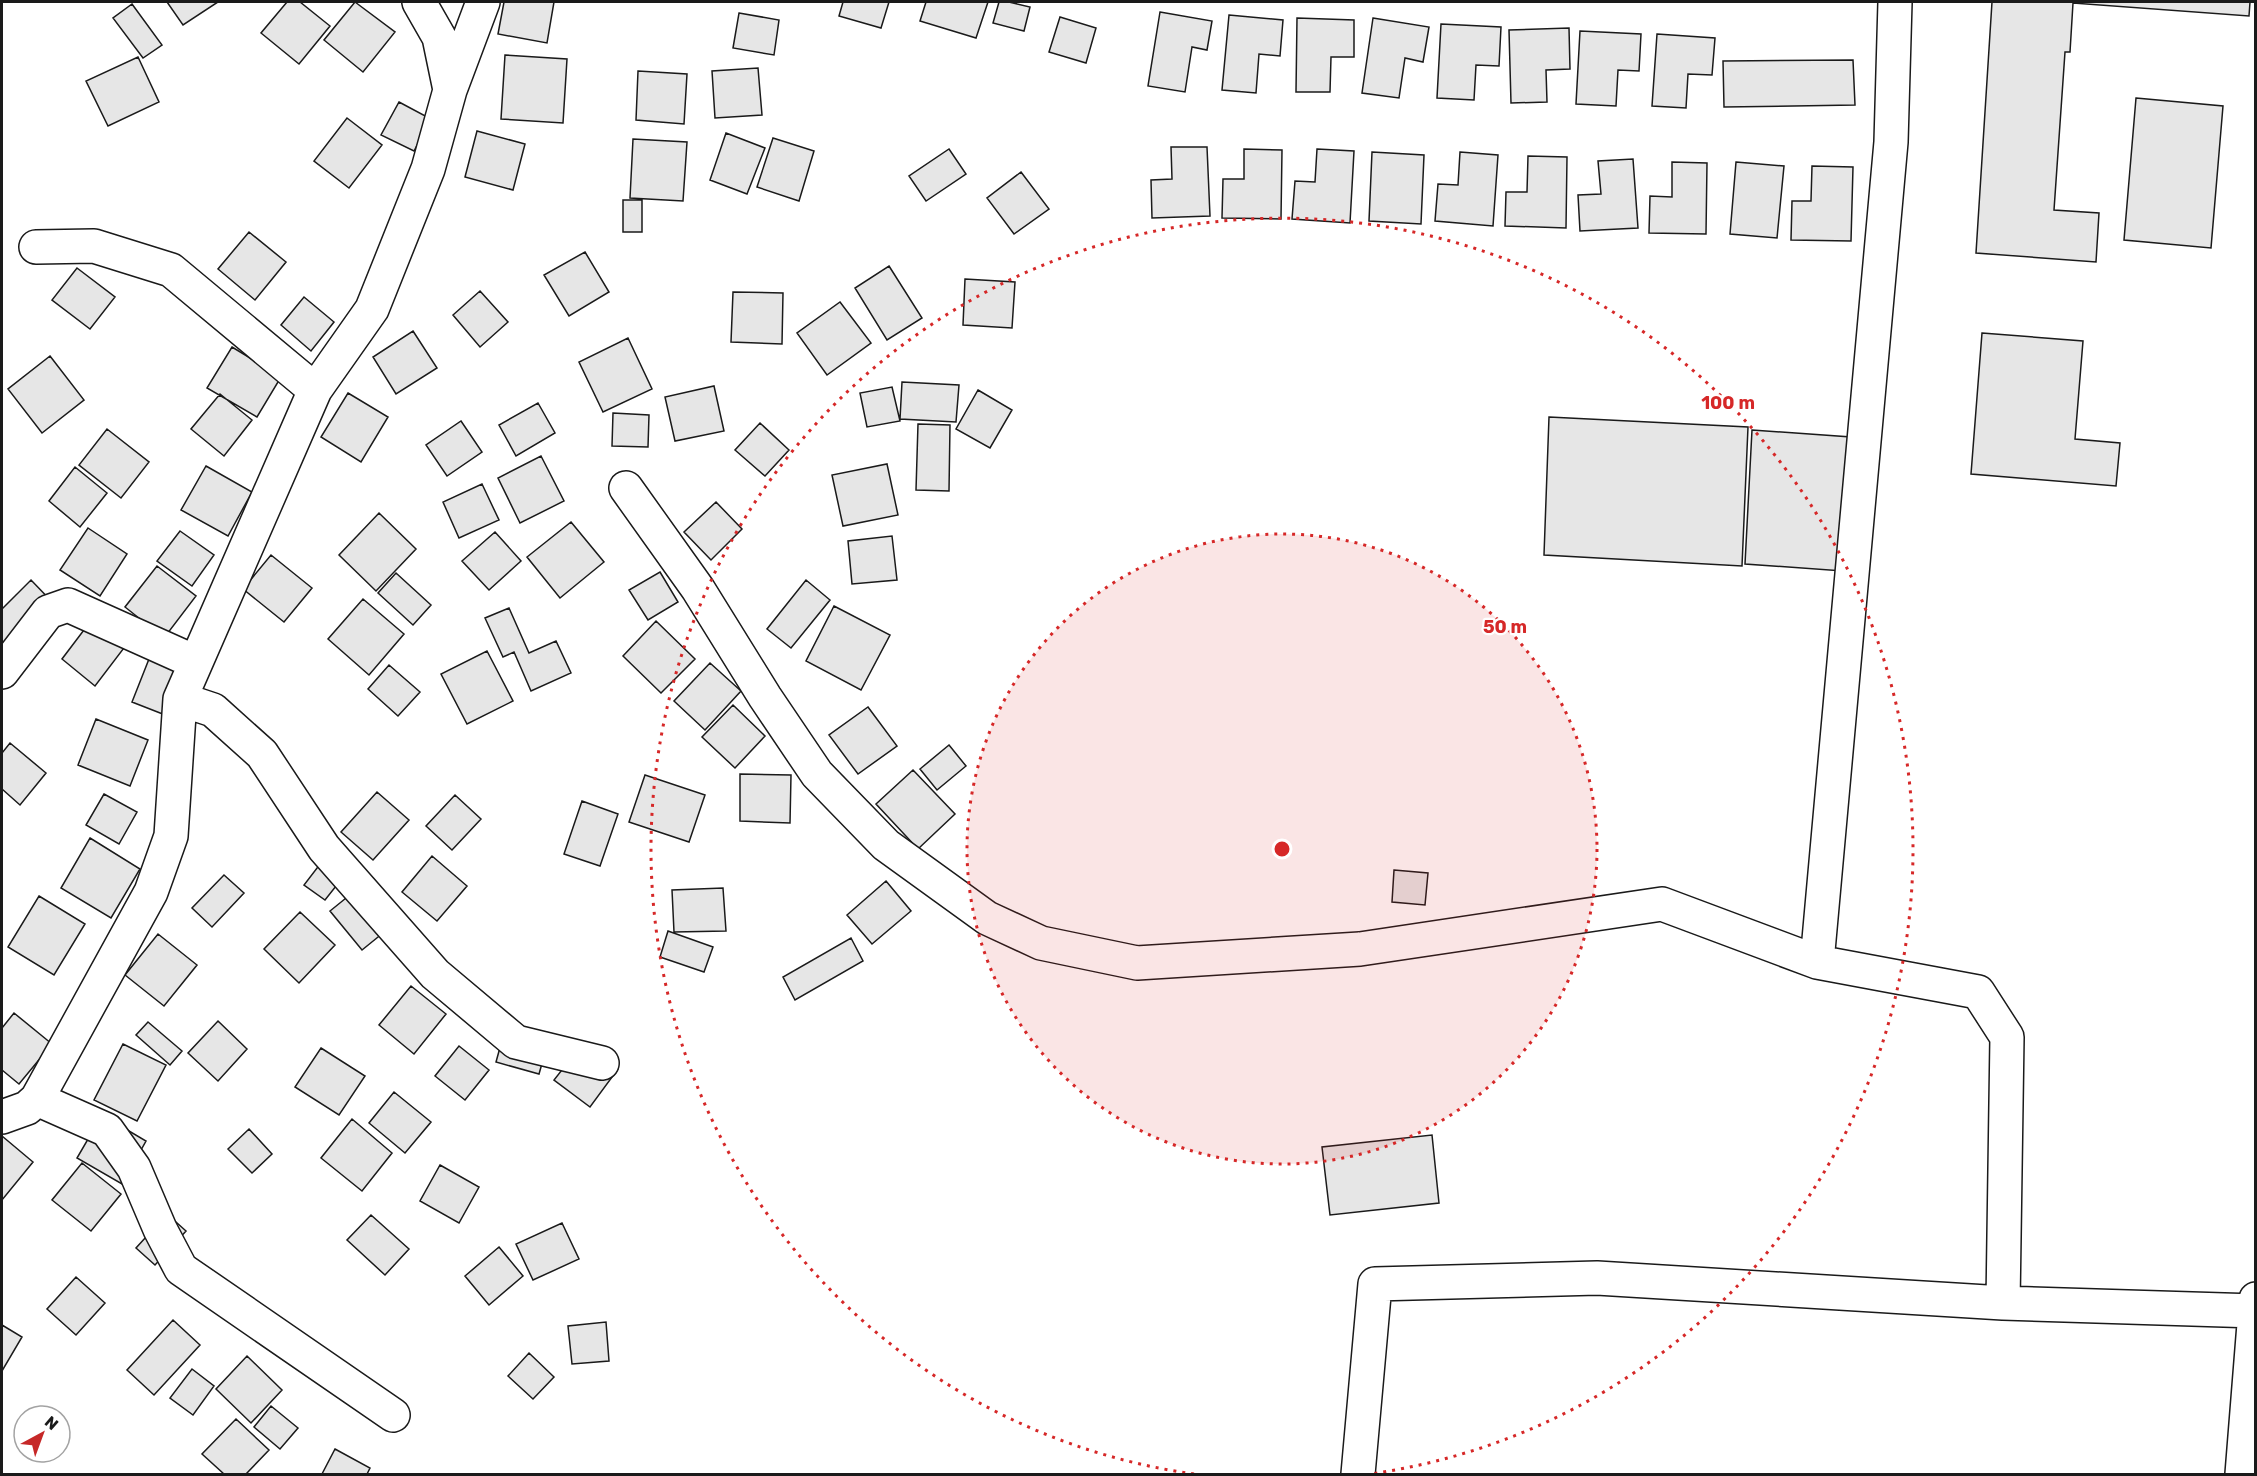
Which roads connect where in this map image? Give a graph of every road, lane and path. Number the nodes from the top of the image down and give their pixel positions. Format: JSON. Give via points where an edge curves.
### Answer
{"nodes":[{"id":1,"x":418,"y":2,"type":"edge"},
{"id":2,"x":483,"y":2,"type":"edge"},
{"id":3,"x":1895,"y":2,"type":"edge"},
{"id":4,"x":450,"y":90,"type":"junction"},
{"id":5,"x":36,"y":247,"type":"dead end"},
{"id":6,"x":315,"y":390,"type":"junction"},
{"id":7,"x":626,"y":488,"type":"dead end"},
{"id":8,"x":195,"y":662,"type":"junction"},
{"id":9,"x":2,"y":672,"type":"edge"},
{"id":10,"x":180,"y":699,"type":"junction"},
{"id":11,"x":1817,"y":962,"type":"junction"},
{"id":12,"x":602,"y":1063,"type":"dead end"},
{"id":13,"x":37,"y":1099,"type":"junction"},
{"id":14,"x":2,"y":1117,"type":"edge"},
{"id":15,"x":2256,"y":1299,"type":"edge"},
{"id":16,"x":2003,"y":1302,"type":"junction"},
{"id":17,"x":2255,"y":1311,"type":"edge"},
{"id":18,"x":393,"y":1415,"type":"dead end"},
{"id":19,"x":1358,"y":1474,"type":"edge"},
{"id":20,"x":2242,"y":1474,"type":"edge"}],
"edges":[{"from":1,"to":4,"type":"street","via":[[439,37]]},
{"from":2,"to":4,"type":"street"},
{"from":3,"to":11,"type":"street","via":[[1891,142]]},
{"from":4,"to":6,"type":"street","via":[[428,169],[372,309]]},
{"from":5,"to":6,"type":"street","via":[[94,246],[171,270]]},
{"from":6,"to":8,"type":"street"},
{"from":7,"to":11,"type":"street","via":[[698,589],[817,774],[886,845],[987,918],[1041,944],[1137,963],[1360,949],[1662,904]]},
{"from":8,"to":9,"type":"street","via":[[68,605],[48,612]]},
{"from":8,"to":10,"type":"street"},
{"from":10,"to":12,"type":"street","via":[[213,710],[262,754],[324,848],[435,974],[516,1042]]},
{"from":10,"to":13,"type":"street","via":[[171,837],[151,892]]},
{"from":11,"to":16,"type":"street","via":[[1978,992],[2007,1036]]},
{"from":13,"to":14,"type":"street","via":[[27,1108]]},
{"from":13,"to":18,"type":"street","via":[[107,1130],[134,1168],[182,1269]]},
{"from":15,"to":17,"type":"street"},
{"from":16,"to":17,"type":"street"},
{"from":16,"to":19,"type":"street","via":[[1597,1278],[1375,1284]]},
{"from":17,"to":20,"type":"street"}]}
